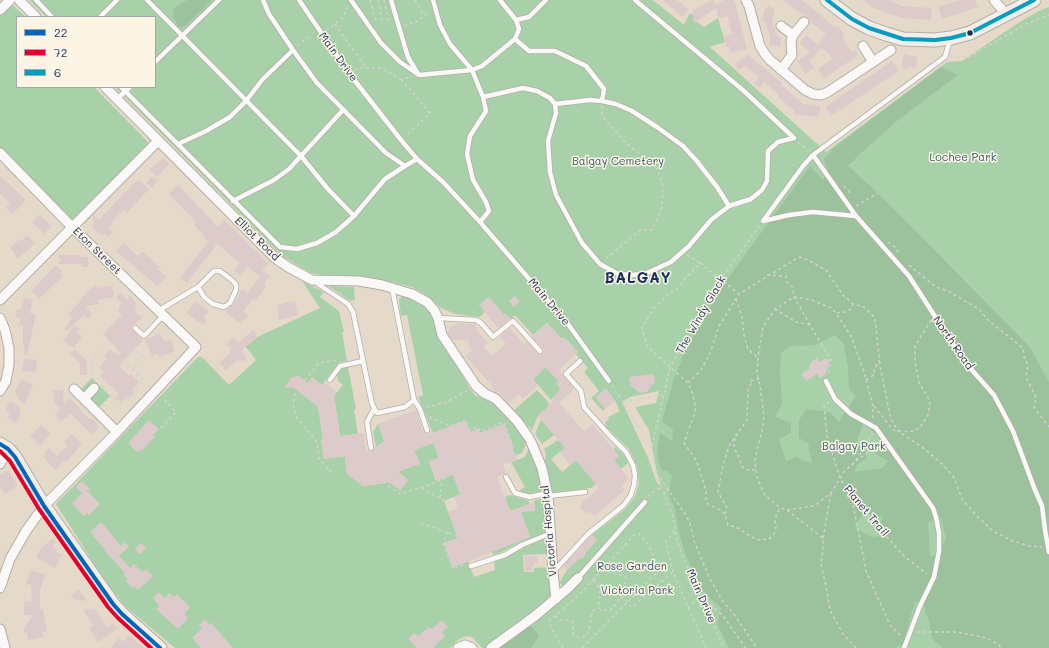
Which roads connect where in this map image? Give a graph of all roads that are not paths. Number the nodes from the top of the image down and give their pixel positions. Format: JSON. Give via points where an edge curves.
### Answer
{"nodes":[{"id":1,"x":10,"y":0,"type":"edge"},
{"id":2,"x":19,"y":0,"type":"edge"},
{"id":3,"x":36,"y":0,"type":"edge"},
{"id":4,"x":117,"y":0,"type":"edge"},
{"id":5,"x":148,"y":0,"type":"edge"},
{"id":6,"x":219,"y":0,"type":"edge"},
{"id":7,"x":263,"y":0,"type":"edge"},
{"id":8,"x":299,"y":0,"type":"edge"},
{"id":9,"x":391,"y":0,"type":"edge"},
{"id":10,"x":433,"y":0,"type":"edge"},
{"id":11,"x":500,"y":0,"type":"edge"},
{"id":12,"x":546,"y":0,"type":"edge"},
{"id":13,"x":635,"y":0,"type":"edge"},
{"id":14,"x":746,"y":0,"type":"edge"},
{"id":15,"x":827,"y":0,"type":"edge"},
{"id":16,"x":994,"y":0,"type":"edge"},
{"id":17,"x":1034,"y":0,"type":"edge"},
{"id":18,"x":352,"y":2,"type":"edge"},
{"id":19,"x":0,"y":10,"type":"edge"},
{"id":20,"x":1006,"y":14,"type":"junction"},
{"id":21,"x":35,"y":16,"type":"edge"},
{"id":22,"x":51,"y":16,"type":"edge"},
{"id":23,"x":101,"y":16,"type":"edge"},
{"id":24,"x":516,"y":20,"type":"junction"},
{"id":25,"x":804,"y":22,"type":"dead end"},
{"id":26,"x":781,"y":26,"type":"dead end"},
{"id":27,"x":182,"y":35,"type":"junction"},
{"id":28,"x":793,"y":35,"type":"junction"},
{"id":29,"x":951,"y":38,"type":"junction"},
{"id":30,"x":515,"y":39,"type":"junction"},
{"id":31,"x":863,"y":46,"type":"dead end"},
{"id":32,"x":293,"y":50,"type":"junction"},
{"id":33,"x":890,"y":50,"type":"dead end"},
{"id":34,"x":156,"y":61,"type":"edge"},
{"id":35,"x":873,"y":62,"type":"junction"},
{"id":36,"x":472,"y":70,"type":"junction"},
{"id":37,"x":781,"y":70,"type":"junction"},
{"id":38,"x":419,"y":75,"type":"junction"},
{"id":39,"x":106,"y":88,"type":"edge"},
{"id":40,"x":122,"y":88,"type":"edge"},
{"id":41,"x":129,"y":88,"type":"edge"},
{"id":42,"x":125,"y":91,"type":"junction"},
{"id":43,"x":482,"y":97,"type":"junction"},
{"id":44,"x":117,"y":99,"type":"junction"},
{"id":45,"x":246,"y":101,"type":"junction"},
{"id":46,"x":602,"y":101,"type":"junction"},
{"id":47,"x":555,"y":104,"type":"junction"},
{"id":48,"x":343,"y":110,"type":"junction"},
{"id":49,"x":158,"y":141,"type":"junction"},
{"id":50,"x":178,"y":144,"type":"junction"},
{"id":51,"x":0,"y":153,"type":"edge"},
{"id":52,"x":813,"y":155,"type":"junction"},
{"id":53,"x":301,"y":156,"type":"junction"},
{"id":54,"x":417,"y":159,"type":"junction"},
{"id":55,"x":405,"y":166,"type":"junction"},
{"id":56,"x":233,"y":201,"type":"junction"},
{"id":57,"x":729,"y":206,"type":"junction"},
{"id":58,"x":354,"y":216,"type":"junction"},
{"id":59,"x":856,"y":216,"type":"junction"},
{"id":60,"x":480,"y":222,"type":"junction"},
{"id":61,"x":72,"y":227,"type":"junction"},
{"id":62,"x":312,"y":280,"type":"junction"},
{"id":63,"x":198,"y":287,"type":"junction"},
{"id":64,"x":392,"y":288,"type":"junction"},
{"id":65,"x":0,"y":300,"type":"edge"},
{"id":66,"x":161,"y":313,"type":"junction"},
{"id":67,"x":0,"y":318,"type":"edge"},
{"id":68,"x":438,"y":318,"type":"junction"},
{"id":69,"x":135,"y":328,"type":"dead end"},
{"id":70,"x":540,"y":351,"type":"dead end"},
{"id":71,"x":363,"y":361,"type":"junction"},
{"id":72,"x":580,"y":361,"type":"dead end"},
{"id":73,"x":330,"y":380,"type":"dead end"},
{"id":74,"x":609,"y":381,"type":"road end"},
{"id":75,"x":826,"y":381,"type":"road end"},
{"id":76,"x":98,"y":385,"type":"road end"},
{"id":77,"x":473,"y":388,"type":"joint"},
{"id":78,"x":74,"y":389,"type":"dead end"},
{"id":79,"x":0,"y":391,"type":"edge"},
{"id":80,"x":84,"y":398,"type":"junction"},
{"id":81,"x":414,"y":400,"type":"junction"},
{"id":82,"x":374,"y":409,"type":"junction"},
{"id":83,"x":428,"y":430,"type":"dead end"},
{"id":84,"x":118,"y":432,"type":"junction"},
{"id":85,"x":4,"y":447,"type":"edge"},
{"id":86,"x":371,"y":448,"type":"dead end"},
{"id":87,"x":0,"y":464,"type":"edge"},
{"id":88,"x":506,"y":477,"type":"road end"},
{"id":89,"x":585,"y":492,"type":"dead end"},
{"id":90,"x":548,"y":494,"type":"junction"},
{"id":91,"x":644,"y":502,"type":"road end"},
{"id":92,"x":44,"y":506,"type":"junction"},
{"id":93,"x":551,"y":533,"type":"junction"},
{"id":94,"x":1049,"y":549,"type":"edge"},
{"id":95,"x":471,"y":566,"type":"road end"},
{"id":96,"x":553,"y":572,"type":"junction"},
{"id":97,"x":578,"y":578,"type":"joint"},
{"id":98,"x":0,"y":588,"type":"edge"},
{"id":99,"x":556,"y":599,"type":"junction"},
{"id":100,"x":0,"y":630,"type":"edge"},
{"id":101,"x":5,"y":648,"type":"edge"},
{"id":102,"x":160,"y":648,"type":"edge"},
{"id":103,"x":491,"y":648,"type":"edge"},
{"id":104,"x":904,"y":648,"type":"edge"}],
"edges":[{"from":1,"to":19,"type":"street"},
{"from":2,"to":21,"type":"street"},
{"from":3,"to":22,"type":"lane"},
{"from":4,"to":23,"type":"lane"},
{"from":5,"to":27,"type":"lane"},
{"from":6,"to":27,"type":"lane"},
{"from":7,"to":32,"type":"lane","via":[[269,14]]},
{"from":8,"to":54,"type":"lane","name":"Main Drive","via":[[348,72]]},
{"from":9,"to":38,"type":"lane","via":[[408,57]]},
{"from":10,"to":36,"type":"lane","via":[[440,25],[450,44]]},
{"from":11,"to":24,"type":"lane"},
{"from":12,"to":24,"type":"lane","via":[[529,17]]},
{"from":13,"to":57,"type":"lane","via":[[744,91],[794,138],[778,142],[768,151],[766,181],[762,190],[751,199]]},
{"from":14,"to":37,"type":"street","via":[[760,46]]},
{"from":15,"to":29,"type":"street","via":[[852,19],[886,34],[903,39]]},
{"from":16,"to":20,"type":"street"},
{"from":17,"to":20,"type":"street"},
{"from":18,"to":38,"type":"lane","via":[[381,43],[400,62]]},
{"from":20,"to":29,"type":"street","via":[[970,33]]},
{"from":24,"to":30,"type":"lane","via":[[519,29]]},
{"from":25,"to":28,"type":"street"},
{"from":26,"to":28,"type":"street"},
{"from":27,"to":34,"type":"lane"},
{"from":27,"to":45,"type":"lane"},
{"from":28,"to":37,"type":"street","via":[[792,55]]},
{"from":29,"to":52,"type":"lane","via":[[945,57]]},
{"from":30,"to":36,"type":"lane","via":[[482,66]]},
{"from":30,"to":46,"type":"lane","via":[[529,51],[555,51],[586,66],[604,89]]},
{"from":31,"to":35,"type":"street"},
{"from":32,"to":45,"type":"lane","via":[[262,80]]},
{"from":32,"to":48,"type":"lane","via":[[317,82]]},
{"from":33,"to":35,"type":"street"},
{"from":35,"to":37,"type":"street","via":[[821,95],[805,90]]},
{"from":36,"to":38,"type":"lane"},
{"from":36,"to":43,"type":"lane"},
{"from":39,"to":44,"type":"street","name":"Elliot Road"},
{"from":40,"to":42,"type":"lane"},
{"from":41,"to":42,"type":"lane"},
{"from":42,"to":44,"type":"lane"},
{"from":42,"to":50,"type":"lane"},
{"from":43,"to":47,"type":"lane","via":[[523,88],[537,91]]},
{"from":43,"to":60,"type":"lane","via":[[486,111],[470,136],[467,154],[473,180],[489,211]]},
{"from":44,"to":49,"type":"street","name":"Elliot Road"},
{"from":45,"to":50,"type":"lane","via":[[230,117]]},
{"from":45,"to":53,"type":"lane"},
{"from":46,"to":47,"type":"lane"},
{"from":46,"to":57,"type":"lane","via":[[632,111],[683,146],[718,187]]},
{"from":47,"to":57,"type":"lane","via":[[556,113],[548,141],[550,172],[556,195],[582,244],[600,264],[618,274],[647,273],[671,262],[711,220]]},
{"from":48,"to":53,"type":"lane"},
{"from":48,"to":55,"type":"lane","via":[[386,153]]},
{"from":49,"to":61,"type":"street"},
{"from":49,"to":62,"type":"street","name":"Elliot Road","via":[[275,258]]},
{"from":50,"to":56,"type":"lane"},
{"from":51,"to":61,"type":"street","name":"Eton Street"},
{"from":52,"to":59,"type":"lane","name":"North Road"},
{"from":52,"to":59,"type":"lane","via":[[763,221],[813,212]]},
{"from":53,"to":56,"type":"lane","via":[[274,180]]},
{"from":53,"to":58,"type":"lane"},
{"from":54,"to":55,"type":"lane"},
{"from":54,"to":60,"type":"lane","name":"Main Drive","via":[[443,182]]},
{"from":55,"to":58,"type":"lane","via":[[385,179]]},
{"from":56,"to":58,"type":"lane","via":[[280,247],[296,249],[317,243],[336,232]]},
{"from":59,"to":94,"type":"lane","name":"North Road","via":[[909,276],[963,360],[994,395],[1014,431],[1042,506]]},
{"from":60,"to":74,"type":"lane","name":"Main Drive","via":[[568,324]]},
{"from":61,"to":65,"type":"street"},
{"from":61,"to":66,"type":"street","name":"Eton Street"},
{"from":62,"to":64,"type":"street","name":"Elliot Road","via":[[359,281]]},
{"from":62,"to":71,"type":"lane","via":[[348,304],[353,312]]},
{"from":63,"to":63,"type":"lane","via":[[214,304],[224,306],[230,302],[236,290],[233,281],[220,271],[214,271]]},
{"from":63,"to":66,"type":"lane"},
{"from":64,"to":68,"type":"street","name":"Elliot Road","via":[[412,294],[426,302]]},
{"from":64,"to":81,"type":"lane"},
{"from":66,"to":69,"type":"lane","via":[[144,336]]},
{"from":66,"to":84,"type":"street","name":"Eton Street","via":[[196,347]]},
{"from":67,"to":79,"type":"street","via":[[9,348],[6,381]]},
{"from":68,"to":70,"type":"lane","via":[[476,320],[493,337],[513,321]]},
{"from":68,"to":77,"type":"street","name":"Elliot Road","via":[[442,335]]},
{"from":71,"to":73,"type":"lane","via":[[340,366]]},
{"from":71,"to":82,"type":"lane"},
{"from":72,"to":96,"type":"lane","via":[[566,374],[581,391],[584,407],[626,452],[633,465],[634,486],[624,505],[588,534]]},
{"from":75,"to":104,"type":"lane","via":[[835,399],[851,414],[876,428],[933,508],[936,517],[939,551],[934,577]]},
{"from":76,"to":80,"type":"street"},
{"from":77,"to":90,"type":"street","name":"Victoria Hospital","via":[[496,399],[517,421],[530,440],[542,468]]},
{"from":78,"to":80,"type":"street"},
{"from":80,"to":84,"type":"street"},
{"from":81,"to":82,"type":"lane","via":[[405,407],[377,413]]},
{"from":81,"to":83,"type":"lane"},
{"from":82,"to":86,"type":"lane","via":[[366,422]]},
{"from":84,"to":92,"type":"street"},
{"from":85,"to":87,"type":"street"},
{"from":85,"to":92,"type":"street","via":[[23,469]]},
{"from":88,"to":90,"type":"lane","via":[[516,493],[530,497]]},
{"from":89,"to":90,"type":"lane"},
{"from":90,"to":93,"type":"street","name":"Victoria Hospital"},
{"from":91,"to":97,"type":"lane"},
{"from":92,"to":98,"type":"street","via":[[10,559]]},
{"from":92,"to":102,"type":"street","via":[[113,604]]},
{"from":93,"to":95,"type":"lane","via":[[505,555]]},
{"from":93,"to":96,"type":"street","name":"Victoria Hospital"},
{"from":96,"to":99,"type":"street","name":"Victoria Hospital"},
{"from":97,"to":99,"type":"street"},
{"from":99,"to":103,"type":"street"},
{"from":100,"to":101,"type":"street"}]}
